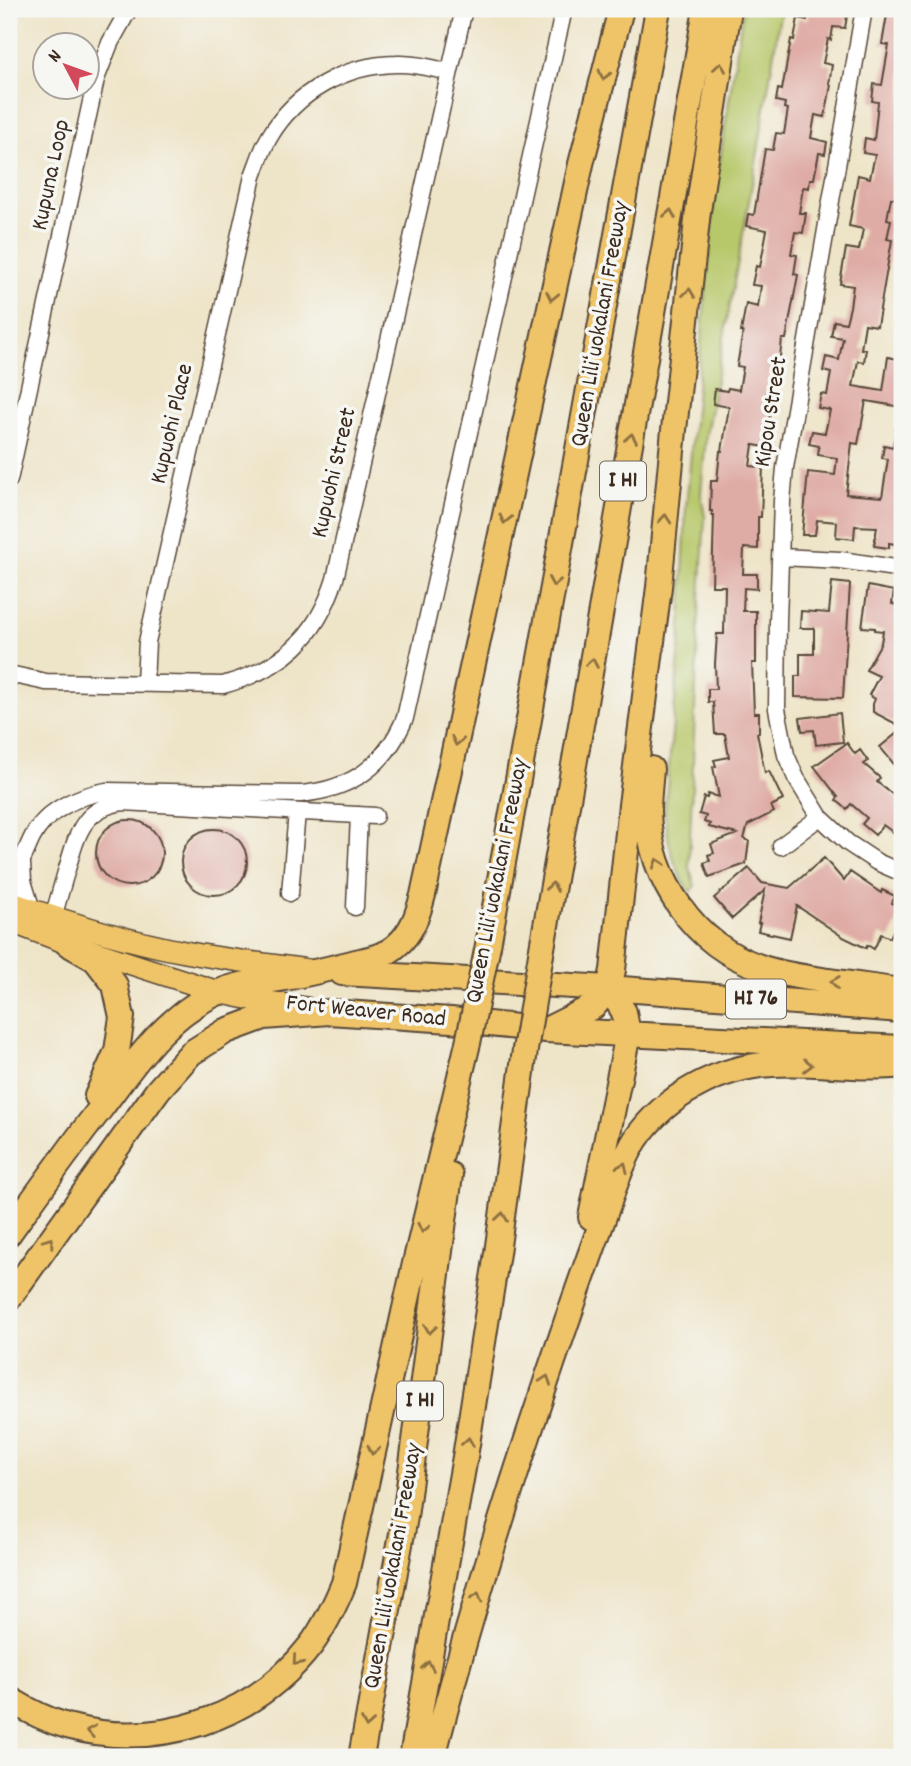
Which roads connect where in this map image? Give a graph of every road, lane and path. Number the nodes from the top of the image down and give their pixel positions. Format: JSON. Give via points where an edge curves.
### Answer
{"nodes":[{"id":1,"x":129,"y":9,"type":"edge"},
{"id":2,"x":464,"y":9,"type":"edge"},
{"id":3,"x":564,"y":9,"type":"edge"},
{"id":4,"x":621,"y":9,"type":"edge"},
{"id":5,"x":658,"y":9,"type":"edge"},
{"id":6,"x":706,"y":9,"type":"edge"},
{"id":7,"x":729,"y":9,"type":"edge"},
{"id":8,"x":864,"y":9,"type":"edge"},
{"id":9,"x":449,"y":72,"type":"junction"},
{"id":10,"x":9,"y":480,"type":"edge"},
{"id":11,"x":781,"y":557,"type":"junction"},
{"id":12,"x":902,"y":569,"type":"edge"},
{"id":13,"x":659,"y":587,"type":"junction"},
{"id":14,"x":9,"y":674,"type":"edge"},
{"id":15,"x":145,"y":683,"type":"junction"},
{"id":16,"x":297,"y":812,"type":"junction"},
{"id":17,"x":820,"y":817,"type":"junction"},
{"id":18,"x":781,"y":846,"type":"dead end"},
{"id":19,"x":22,"y":863,"type":"junction"},
{"id":20,"x":902,"y":873,"type":"edge"},
{"id":21,"x":9,"y":876,"type":"edge"},
{"id":22,"x":290,"y":893,"type":"dead end"},
{"id":23,"x":9,"y":902,"type":"edge"},
{"id":24,"x":355,"y":907,"type":"dead end"},
{"id":25,"x":32,"y":910,"type":"junction"},
{"id":26,"x":53,"y":918,"type":"junction"},
{"id":27,"x":9,"y":921,"type":"edge"},
{"id":28,"x":67,"y":943,"type":"junction"},
{"id":29,"x":317,"y":972,"type":"junction"},
{"id":30,"x":609,"y":988,"type":"junction"},
{"id":31,"x":902,"y":991,"type":"edge"},
{"id":32,"x":218,"y":992,"type":"junction"},
{"id":33,"x":902,"y":1010,"type":"edge"},
{"id":34,"x":329,"y":1012,"type":"junction"},
{"id":35,"x":546,"y":1030,"type":"junction"},
{"id":36,"x":628,"y":1034,"type":"junction"},
{"id":37,"x":468,"y":1043,"type":"junction"},
{"id":38,"x":902,"y":1048,"type":"edge"},
{"id":39,"x":902,"y":1065,"type":"edge"},
{"id":40,"x":71,"y":1147,"type":"junction"},
{"id":41,"x":9,"y":1233,"type":"edge"},
{"id":42,"x":9,"y":1298,"type":"edge"},
{"id":43,"x":574,"y":1300,"type":"junction"},
{"id":44,"x":9,"y":1699,"type":"edge"},
{"id":45,"x":361,"y":1757,"type":"edge"},
{"id":46,"x":412,"y":1757,"type":"edge"},
{"id":47,"x":433,"y":1757,"type":"edge"}],
"edges":[{"from":1,"to":10,"type":"street","name":"Kupuna Loop","via":[[96,79]]},
{"from":2,"to":9,"type":"street","name":"Kupuohi Street"},
{"from":3,"to":19,"type":"street","via":[[405,718],[389,749],[350,782],[318,792],[93,793],[66,804],[43,823]]},
{"from":4,"to":29,"type":"highway","one_way":true,"via":[[581,164],[419,910],[410,931],[395,948]]},
{"from":5,"to":37,"type":"highway","name":"Queen Liliʻuokalani Freeway","number":"I H1","one_way":true,"bridge":true},
{"from":46,"to":6,"type":"highway","name":"Queen Liliʻuokalani Freeway","number":"I H1","one_way":true,"bridge":true,"via":[[465,1457],[541,954]]},
{"from":13,"to":7,"type":"highway","one_way":true,"via":[[698,211]]},
{"from":8,"to":11,"type":"street","name":"Kipou Street","via":[[785,468]]},
{"from":9,"to":15,"type":"street","name":"Kupuohi Street","via":[[329,598],[295,648],[262,672],[223,685]]},
{"from":9,"to":15,"type":"street","name":"Kupuohi Place","via":[[419,65],[376,65],[334,78],[282,118],[260,156],[147,642]]},
{"from":11,"to":12,"type":"street"},
{"from":11,"to":17,"type":"street","name":"Kipou Street","via":[[777,709],[786,755]]},
{"from":13,"to":30,"type":"highway"},
{"from":31,"to":13,"type":"highway","one_way":true,"via":[[800,977],[751,964],[697,928],[673,897],[658,867],[648,812]]},
{"from":14,"to":15,"type":"street","name":"Kupuohi Street","via":[[46,681]]},
{"from":16,"to":22,"type":"street"},
{"from":16,"to":24,"type":"street","via":[[367,816]]},
{"from":16,"to":26,"type":"street","via":[[122,802],[100,809],[78,832]]},
{"from":17,"to":18,"type":"street"},
{"from":17,"to":20,"type":"street","name":"Kipou Street","via":[[848,843]]},
{"from":19,"to":21,"type":"street"},
{"from":19,"to":25,"type":"street"},
{"from":23,"to":25,"type":"main road","name":"Fort Weaver Road","number":"HI 76"},
{"from":25,"to":26,"type":"main road","name":"Fort Weaver Road","number":"HI 76"},
{"from":26,"to":29,"type":"main road","name":"Fort Weaver Road","number":"HI 76","via":[[186,952]]},
{"from":27,"to":28,"type":"main road","name":"Fort Weaver Road"},
{"from":28,"to":32,"type":"main road","name":"Fort Weaver Road"},
{"from":28,"to":40,"type":"highway","via":[[96,959],[115,985],[121,1017],[117,1051]]},
{"from":29,"to":30,"type":"highway","name":"Fort Weaver Road","number":"HI 76"},
{"from":29,"to":32,"type":"highway"},
{"from":30,"to":33,"type":"highway","name":"Fort Weaver Road","number":"HI 76"},
{"from":30,"to":35,"type":"highway","via":[[594,1006]]},
{"from":30,"to":36,"type":"highway","via":[[624,1012]]},
{"from":32,"to":34,"type":"main road","name":"Fort Weaver Road","number":"HI 76"},
{"from":32,"to":40,"type":"highway","via":[[175,1019],[152,1042]]},
{"from":34,"to":35,"type":"highway","name":"Fort Weaver Road","number":"HI 76"},
{"from":42,"to":34,"type":"highway","one_way":true,"via":[[158,1090],[191,1053],[226,1031],[264,1017]]},
{"from":35,"to":36,"type":"highway","name":"Fort Weaver Road","number":"HI 76"},
{"from":36,"to":38,"type":"highway","name":"Fort Weaver Road","number":"HI 76"},
{"from":36,"to":43,"type":"highway"},
{"from":37,"to":44,"type":"highway","one_way":true,"via":[[344,1583],[312,1644],[263,1692],[201,1724],[168,1732],[99,1733],[55,1721]]},
{"from":37,"to":45,"type":"highway","name":"Queen Liliʻuokalani Freeway","number":"I H1","one_way":true,"via":[[405,1517]]},
{"from":43,"to":39,"type":"highway","one_way":true,"via":[[635,1141],[665,1106],[706,1081],[744,1068]]},
{"from":40,"to":41,"type":"highway"},
{"from":47,"to":43,"type":"highway","one_way":true,"via":[[460,1651]]}]}
